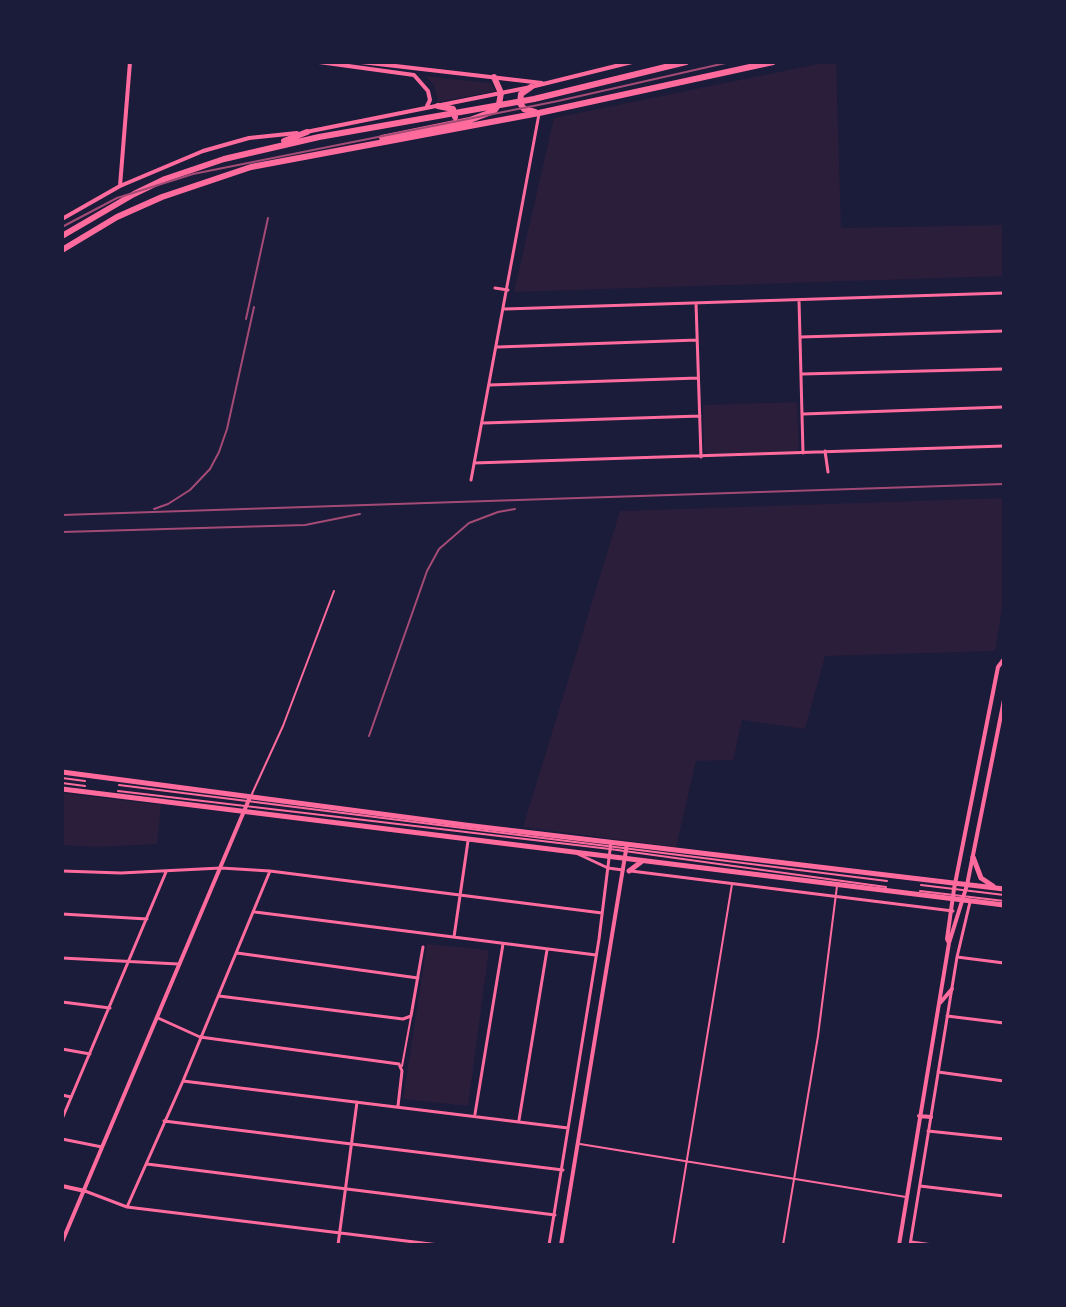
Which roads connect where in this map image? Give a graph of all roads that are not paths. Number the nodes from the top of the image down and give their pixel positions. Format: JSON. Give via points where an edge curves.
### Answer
{"nodes":[{"id":1,"x":130,"y":62,"type":"edge"},
{"id":2,"x":319,"y":62,"type":"edge"},
{"id":3,"x":361,"y":62,"type":"edge"},
{"id":4,"x":632,"y":62,"type":"edge"},
{"id":5,"x":686,"y":62,"type":"edge"},
{"id":6,"x":769,"y":63,"type":"edge"},
{"id":7,"x":494,"y":77,"type":"junction"},
{"id":8,"x":545,"y":83,"type":"junction"},
{"id":9,"x":531,"y":87,"type":"junction"},
{"id":10,"x":501,"y":93,"type":"junction"},
{"id":11,"x":438,"y":106,"type":"junction"},
{"id":12,"x":425,"y":108,"type":"junction"},
{"id":13,"x":539,"y":113,"type":"junction"},
{"id":14,"x":451,"y":123,"type":"junction"},
{"id":15,"x":307,"y":132,"type":"junction"},
{"id":16,"x":269,"y":147,"type":"junction"},
{"id":17,"x":352,"y":147,"type":"junction"},
{"id":18,"x":120,"y":186,"type":"junction"},
{"id":19,"x":62,"y":219,"type":"edge"},
{"id":20,"x":62,"y":236,"type":"edge"},
{"id":21,"x":62,"y":250,"type":"edge"},
{"id":22,"x":495,"y":288,"type":"dead end"},
{"id":23,"x":508,"y":290,"type":"junction"},
{"id":24,"x":1004,"y":293,"type":"edge"},
{"id":25,"x":799,"y":300,"type":"junction"},
{"id":26,"x":696,"y":303,"type":"junction"},
{"id":27,"x":505,"y":309,"type":"junction"},
{"id":28,"x":1004,"y":331,"type":"edge"},
{"id":29,"x":800,"y":337,"type":"junction"},
{"id":30,"x":697,"y":340,"type":"junction"},
{"id":31,"x":498,"y":347,"type":"junction"},
{"id":32,"x":1004,"y":369,"type":"edge"},
{"id":33,"x":802,"y":374,"type":"junction"},
{"id":34,"x":698,"y":378,"type":"junction"},
{"id":35,"x":489,"y":385,"type":"junction"},
{"id":36,"x":1004,"y":407,"type":"edge"},
{"id":37,"x":803,"y":414,"type":"junction"},
{"id":38,"x":700,"y":416,"type":"junction"},
{"id":39,"x":482,"y":423,"type":"junction"},
{"id":40,"x":1004,"y":446,"type":"edge"},
{"id":41,"x":825,"y":451,"type":"junction"},
{"id":42,"x":803,"y":453,"type":"junction"},
{"id":43,"x":701,"y":457,"type":"junction"},
{"id":44,"x":474,"y":463,"type":"junction"},
{"id":45,"x":828,"y":472,"type":"dead end"},
{"id":46,"x":471,"y":480,"type":"dead end"},
{"id":47,"x":334,"y":591,"type":"dead end"},
{"id":48,"x":1004,"y":659,"type":"edge"},
{"id":49,"x":1001,"y":668,"type":"edge"},
{"id":50,"x":1004,"y":700,"type":"edge"},
{"id":51,"x":62,"y":775,"type":"edge"},
{"id":52,"x":85,"y":781,"type":"dead end"},
{"id":53,"x":119,"y":785,"type":"dead end"},
{"id":54,"x":62,"y":786,"type":"edge"},
{"id":55,"x":85,"y":786,"type":"dead end"},
{"id":56,"x":118,"y":791,"type":"dead end"},
{"id":57,"x":247,"y":804,"type":"junction"},
{"id":58,"x":468,"y":841,"type":"junction"},
{"id":59,"x":611,"y":846,"type":"junction"},
{"id":60,"x":626,"y":848,"type":"junction"},
{"id":61,"x":575,"y":852,"type":"junction"},
{"id":62,"x":609,"y":857,"type":"junction"},
{"id":63,"x":973,"y":857,"type":"junction"},
{"id":64,"x":624,"y":859,"type":"junction"},
{"id":65,"x":642,"y":862,"type":"junction"},
{"id":66,"x":221,"y":868,"type":"junction"},
{"id":67,"x":608,"y":868,"type":"junction"},
{"id":68,"x":62,"y":871,"type":"edge"},
{"id":69,"x":167,"y":871,"type":"junction"},
{"id":70,"x":270,"y":871,"type":"junction"},
{"id":71,"x":626,"y":871,"type":"junction"},
{"id":72,"x":887,"y":881,"type":"dead end"},
{"id":73,"x":732,"y":884,"type":"junction"},
{"id":74,"x":837,"y":885,"type":"junction"},
{"id":75,"x":921,"y":885,"type":"dead end"},
{"id":76,"x":886,"y":887,"type":"dead end"},
{"id":77,"x":1001,"y":889,"type":"edge"},
{"id":78,"x":920,"y":891,"type":"dead end"},
{"id":79,"x":953,"y":892,"type":"junction"},
{"id":80,"x":963,"y":893,"type":"junction"},
{"id":81,"x":903,"y":894,"type":"junction"},
{"id":82,"x":1004,"y":895,"type":"edge"},
{"id":83,"x":459,"y":896,"type":"junction"},
{"id":84,"x":836,"y":896,"type":"junction"},
{"id":85,"x":970,"y":901,"type":"junction"},
{"id":86,"x":1004,"y":903,"type":"edge"},
{"id":87,"x":902,"y":904,"type":"junction"},
{"id":88,"x":950,"y":911,"type":"junction"},
{"id":89,"x":254,"y":912,"type":"junction"},
{"id":90,"x":957,"y":912,"type":"junction"},
{"id":91,"x":602,"y":913,"type":"junction"},
{"id":92,"x":62,"y":914,"type":"edge"},
{"id":93,"x":147,"y":919,"type":"junction"},
{"id":94,"x":454,"y":937,"type":"junction"},
{"id":95,"x":599,"y":939,"type":"junction"},
{"id":96,"x":612,"y":940,"type":"junction"},
{"id":97,"x":949,"y":943,"type":"junction"},
{"id":98,"x":503,"y":944,"type":"junction"},
{"id":99,"x":423,"y":947,"type":"dead end"},
{"id":100,"x":547,"y":950,"type":"junction"},
{"id":101,"x":237,"y":953,"type":"junction"},
{"id":102,"x":596,"y":955,"type":"junction"},
{"id":103,"x":957,"y":957,"type":"junction"},
{"id":104,"x":62,"y":958,"type":"edge"},
{"id":105,"x":129,"y":961,"type":"junction"},
{"id":106,"x":1004,"y":963,"type":"edge"},
{"id":107,"x":180,"y":964,"type":"junction"},
{"id":108,"x":418,"y":978,"type":"junction"},
{"id":109,"x":952,"y":989,"type":"junction"},
{"id":110,"x":219,"y":996,"type":"junction"},
{"id":111,"x":62,"y":1002,"type":"edge"},
{"id":112,"x":939,"y":1005,"type":"junction"},
{"id":113,"x":110,"y":1008,"type":"junction"},
{"id":114,"x":411,"y":1016,"type":"junction"},
{"id":115,"x":947,"y":1016,"type":"junction"},
{"id":116,"x":158,"y":1018,"type":"junction"},
{"id":117,"x":1004,"y":1023,"type":"edge"},
{"id":118,"x":200,"y":1037,"type":"junction"},
{"id":119,"x":62,"y":1049,"type":"edge"},
{"id":120,"x":90,"y":1054,"type":"junction"},
{"id":121,"x":402,"y":1067,"type":"junction"},
{"id":122,"x":938,"y":1072,"type":"junction"},
{"id":123,"x":183,"y":1081,"type":"junction"},
{"id":124,"x":1004,"y":1081,"type":"edge"},
{"id":125,"x":62,"y":1095,"type":"edge"},
{"id":126,"x":573,"y":1095,"type":"junction"},
{"id":127,"x":71,"y":1097,"type":"junction"},
{"id":128,"x":586,"y":1097,"type":"junction"},
{"id":129,"x":357,"y":1102,"type":"junction"},
{"id":130,"x":398,"y":1106,"type":"junction"},
{"id":131,"x":475,"y":1116,"type":"junction"},
{"id":132,"x":919,"y":1116,"type":"junction"},
{"id":133,"x":931,"y":1117,"type":"junction"},
{"id":134,"x":62,"y":1119,"type":"edge"},
{"id":135,"x":164,"y":1121,"type":"junction"},
{"id":136,"x":519,"y":1121,"type":"junction"},
{"id":137,"x":568,"y":1128,"type":"junction"},
{"id":138,"x":928,"y":1131,"type":"junction"},
{"id":139,"x":62,"y":1139,"type":"edge"},
{"id":140,"x":1004,"y":1139,"type":"edge"},
{"id":141,"x":579,"y":1143,"type":"junction"},
{"id":142,"x":352,"y":1145,"type":"junction"},
{"id":143,"x":102,"y":1147,"type":"junction"},
{"id":144,"x":687,"y":1160,"type":"junction"},
{"id":145,"x":147,"y":1164,"type":"junction"},
{"id":146,"x":563,"y":1170,"type":"junction"},
{"id":147,"x":794,"y":1179,"type":"junction"},
{"id":148,"x":62,"y":1186,"type":"edge"},
{"id":149,"x":920,"y":1186,"type":"junction"},
{"id":150,"x":346,"y":1188,"type":"junction"},
{"id":151,"x":85,"y":1191,"type":"junction"},
{"id":152,"x":1004,"y":1196,"type":"edge"},
{"id":153,"x":907,"y":1197,"type":"junction"},
{"id":154,"x":127,"y":1207,"type":"junction"},
{"id":155,"x":555,"y":1215,"type":"junction"},
{"id":156,"x":340,"y":1232,"type":"junction"},
{"id":157,"x":63,"y":1244,"type":"edge"},
{"id":158,"x":910,"y":1244,"type":"edge"},
{"id":159,"x":338,"y":1245,"type":"edge"},
{"id":160,"x":439,"y":1245,"type":"edge"},
{"id":161,"x":549,"y":1245,"type":"edge"},
{"id":162,"x":561,"y":1245,"type":"edge"},
{"id":163,"x":673,"y":1245,"type":"edge"},
{"id":164,"x":783,"y":1245,"type":"edge"},
{"id":165,"x":899,"y":1245,"type":"edge"},
{"id":166,"x":933,"y":1245,"type":"edge"}],
"edges":[{"from":1,"to":18,"type":"street"},
{"from":2,"to":12,"type":"street","via":[[414,75],[428,91]]},
{"from":3,"to":7,"type":"street"},
{"from":4,"to":8,"type":"street"},
{"from":5,"to":16,"type":"highway","via":[[534,99]]},
{"from":6,"to":13,"type":"highway"},
{"from":7,"to":8,"type":"street"},
{"from":7,"to":10,"type":"highway"},
{"from":8,"to":9,"type":"street"},
{"from":9,"to":10,"type":"street"},
{"from":9,"to":13,"type":"highway","via":[[521,94],[520,103]]},
{"from":10,"to":11,"type":"street"},
{"from":10,"to":14,"type":"highway","via":[[494,111]]},
{"from":11,"to":12,"type":"street"},
{"from":11,"to":14,"type":"highway","via":[[455,111]]},
{"from":12,"to":15,"type":"street"},
{"from":13,"to":17,"type":"highway"},
{"from":13,"to":23,"type":"street"},
{"from":14,"to":17,"type":"highway"},
{"from":15,"to":16,"type":"highway"},
{"from":15,"to":18,"type":"street","via":[[238,140]]},
{"from":16,"to":20,"type":"highway","via":[[165,179]]},
{"from":17,"to":21,"type":"highway","via":[[251,167],[178,190],[117,217]]},
{"from":18,"to":19,"type":"street"},
{"from":22,"to":23,"type":"street"},
{"from":23,"to":27,"type":"street"},
{"from":24,"to":25,"type":"street"},
{"from":25,"to":26,"type":"street"},
{"from":25,"to":29,"type":"street"},
{"from":26,"to":27,"type":"street"},
{"from":26,"to":30,"type":"street"},
{"from":27,"to":31,"type":"street"},
{"from":28,"to":29,"type":"street"},
{"from":29,"to":33,"type":"street"},
{"from":30,"to":31,"type":"street"},
{"from":30,"to":34,"type":"street"},
{"from":31,"to":35,"type":"street"},
{"from":32,"to":33,"type":"street"},
{"from":33,"to":37,"type":"street"},
{"from":34,"to":35,"type":"street"},
{"from":34,"to":38,"type":"street"},
{"from":35,"to":39,"type":"street"},
{"from":36,"to":37,"type":"street"},
{"from":37,"to":42,"type":"street"},
{"from":38,"to":39,"type":"street"},
{"from":38,"to":43,"type":"street"},
{"from":39,"to":44,"type":"street"},
{"from":40,"to":41,"type":"street"},
{"from":41,"to":42,"type":"street"},
{"from":41,"to":45,"type":"street"},
{"from":42,"to":43,"type":"street"},
{"from":43,"to":44,"type":"street"},
{"from":44,"to":46,"type":"street"},
{"from":47,"to":57,"type":"lane"},
{"from":48,"to":49,"type":"street"},
{"from":49,"to":79,"type":"street"},
{"from":50,"to":63,"type":"street"},
{"from":51,"to":52,"type":"lane"},
{"from":51,"to":57,"type":"main road"},
{"from":53,"to":57,"type":"lane"},
{"from":54,"to":55,"type":"lane"},
{"from":54,"to":57,"type":"main road"},
{"from":56,"to":57,"type":"lane"},
{"from":57,"to":58,"type":"main road"},
{"from":57,"to":59,"type":"main road"},
{"from":57,"to":66,"type":"street"},
{"from":58,"to":61,"type":"main road"},
{"from":58,"to":83,"type":"street"},
{"from":59,"to":60,"type":"main road"},
{"from":59,"to":62,"type":"street"},
{"from":60,"to":64,"type":"street"},
{"from":60,"to":72,"type":"lane"},
{"from":60,"to":76,"type":"lane"},
{"from":60,"to":79,"type":"main road"},
{"from":61,"to":62,"type":"main road"},
{"from":61,"to":67,"type":"street"},
{"from":62,"to":64,"type":"main road"},
{"from":62,"to":67,"type":"street"},
{"from":63,"to":77,"type":"main road","via":[[981,878]]},
{"from":63,"to":80,"type":"street"},
{"from":64,"to":65,"type":"main road"},
{"from":64,"to":71,"type":"street"},
{"from":65,"to":71,"type":"main road"},
{"from":65,"to":74,"type":"main road"},
{"from":66,"to":69,"type":"street"},
{"from":66,"to":70,"type":"street"},
{"from":66,"to":107,"type":"street"},
{"from":67,"to":71,"type":"street"},
{"from":67,"to":91,"type":"street"},
{"from":68,"to":69,"type":"street"},
{"from":69,"to":93,"type":"street"},
{"from":70,"to":83,"type":"street"},
{"from":70,"to":89,"type":"street"},
{"from":71,"to":73,"type":"street"},
{"from":71,"to":96,"type":"street"},
{"from":73,"to":84,"type":"street"},
{"from":73,"to":144,"type":"lane"},
{"from":74,"to":81,"type":"main road"},
{"from":74,"to":84,"type":"lane"},
{"from":75,"to":79,"type":"lane"},
{"from":77,"to":80,"type":"main road"},
{"from":78,"to":79,"type":"lane"},
{"from":79,"to":80,"type":"main road"},
{"from":79,"to":80,"type":"main road"},
{"from":79,"to":81,"type":"main road"},
{"from":79,"to":88,"type":"street"},
{"from":80,"to":82,"type":"lane"},
{"from":80,"to":85,"type":"main road"},
{"from":80,"to":86,"type":"lane"},
{"from":80,"to":90,"type":"street"},
{"from":81,"to":87,"type":"main road"},
{"from":83,"to":91,"type":"street"},
{"from":83,"to":94,"type":"street"},
{"from":84,"to":87,"type":"street"},
{"from":84,"to":147,"type":"lane"},
{"from":85,"to":86,"type":"main road"},
{"from":85,"to":103,"type":"street"},
{"from":87,"to":88,"type":"street"},
{"from":88,"to":90,"type":"street"},
{"from":88,"to":97,"type":"street"},
{"from":89,"to":94,"type":"street"},
{"from":89,"to":101,"type":"street"},
{"from":90,"to":97,"type":"street"},
{"from":91,"to":95,"type":"street"},
{"from":92,"to":93,"type":"street"},
{"from":93,"to":105,"type":"street"},
{"from":94,"to":98,"type":"street"},
{"from":95,"to":96,"type":"street"},
{"from":95,"to":102,"type":"street"},
{"from":96,"to":128,"type":"street"},
{"from":97,"to":112,"type":"street"},
{"from":98,"to":100,"type":"street"},
{"from":98,"to":131,"type":"street"},
{"from":99,"to":108,"type":"street"},
{"from":100,"to":102,"type":"street"},
{"from":100,"to":136,"type":"street"},
{"from":101,"to":108,"type":"street"},
{"from":101,"to":110,"type":"street"},
{"from":102,"to":126,"type":"street"},
{"from":103,"to":106,"type":"street"},
{"from":103,"to":109,"type":"street"},
{"from":104,"to":105,"type":"street"},
{"from":105,"to":107,"type":"street"},
{"from":105,"to":113,"type":"street"},
{"from":107,"to":116,"type":"street"},
{"from":108,"to":114,"type":"street"},
{"from":109,"to":112,"type":"street"},
{"from":109,"to":115,"type":"street"},
{"from":110,"to":114,"type":"street"},
{"from":110,"to":118,"type":"street"},
{"from":111,"to":113,"type":"street"},
{"from":112,"to":132,"type":"street"},
{"from":113,"to":120,"type":"street"},
{"from":114,"to":121,"type":"lane"},
{"from":115,"to":117,"type":"street"},
{"from":115,"to":122,"type":"street"},
{"from":116,"to":118,"type":"street"},
{"from":116,"to":143,"type":"street"},
{"from":118,"to":121,"type":"street"},
{"from":118,"to":123,"type":"street"},
{"from":119,"to":120,"type":"street"},
{"from":120,"to":127,"type":"street"},
{"from":121,"to":130,"type":"street"},
{"from":122,"to":124,"type":"street"},
{"from":122,"to":133,"type":"street"},
{"from":123,"to":129,"type":"street"},
{"from":123,"to":135,"type":"street"},
{"from":125,"to":127,"type":"street"},
{"from":126,"to":128,"type":"street"},
{"from":126,"to":137,"type":"street"},
{"from":127,"to":134,"type":"street"},
{"from":128,"to":141,"type":"street"},
{"from":129,"to":130,"type":"street"},
{"from":129,"to":142,"type":"street"},
{"from":130,"to":131,"type":"street"},
{"from":131,"to":136,"type":"street"},
{"from":132,"to":133,"type":"street"},
{"from":132,"to":153,"type":"street"},
{"from":133,"to":138,"type":"street"},
{"from":135,"to":142,"type":"street"},
{"from":135,"to":145,"type":"street"},
{"from":136,"to":137,"type":"street"},
{"from":137,"to":146,"type":"street"},
{"from":138,"to":140,"type":"street"},
{"from":138,"to":149,"type":"street"},
{"from":139,"to":143,"type":"street"},
{"from":141,"to":144,"type":"lane"},
{"from":141,"to":162,"type":"street"},
{"from":142,"to":146,"type":"street"},
{"from":142,"to":150,"type":"street"},
{"from":143,"to":151,"type":"street"},
{"from":144,"to":147,"type":"lane"},
{"from":144,"to":163,"type":"lane"},
{"from":145,"to":150,"type":"street"},
{"from":145,"to":154,"type":"street"},
{"from":146,"to":155,"type":"street"},
{"from":147,"to":153,"type":"lane"},
{"from":147,"to":164,"type":"lane"},
{"from":148,"to":151,"type":"street"},
{"from":149,"to":152,"type":"street"},
{"from":149,"to":158,"type":"street"},
{"from":150,"to":155,"type":"street"},
{"from":150,"to":156,"type":"street"},
{"from":151,"to":154,"type":"street"},
{"from":151,"to":157,"type":"street"},
{"from":153,"to":165,"type":"street"},
{"from":154,"to":156,"type":"street"},
{"from":155,"to":161,"type":"street"},
{"from":156,"to":159,"type":"street"},
{"from":156,"to":160,"type":"street"},
{"from":158,"to":166,"type":"street"}]}
